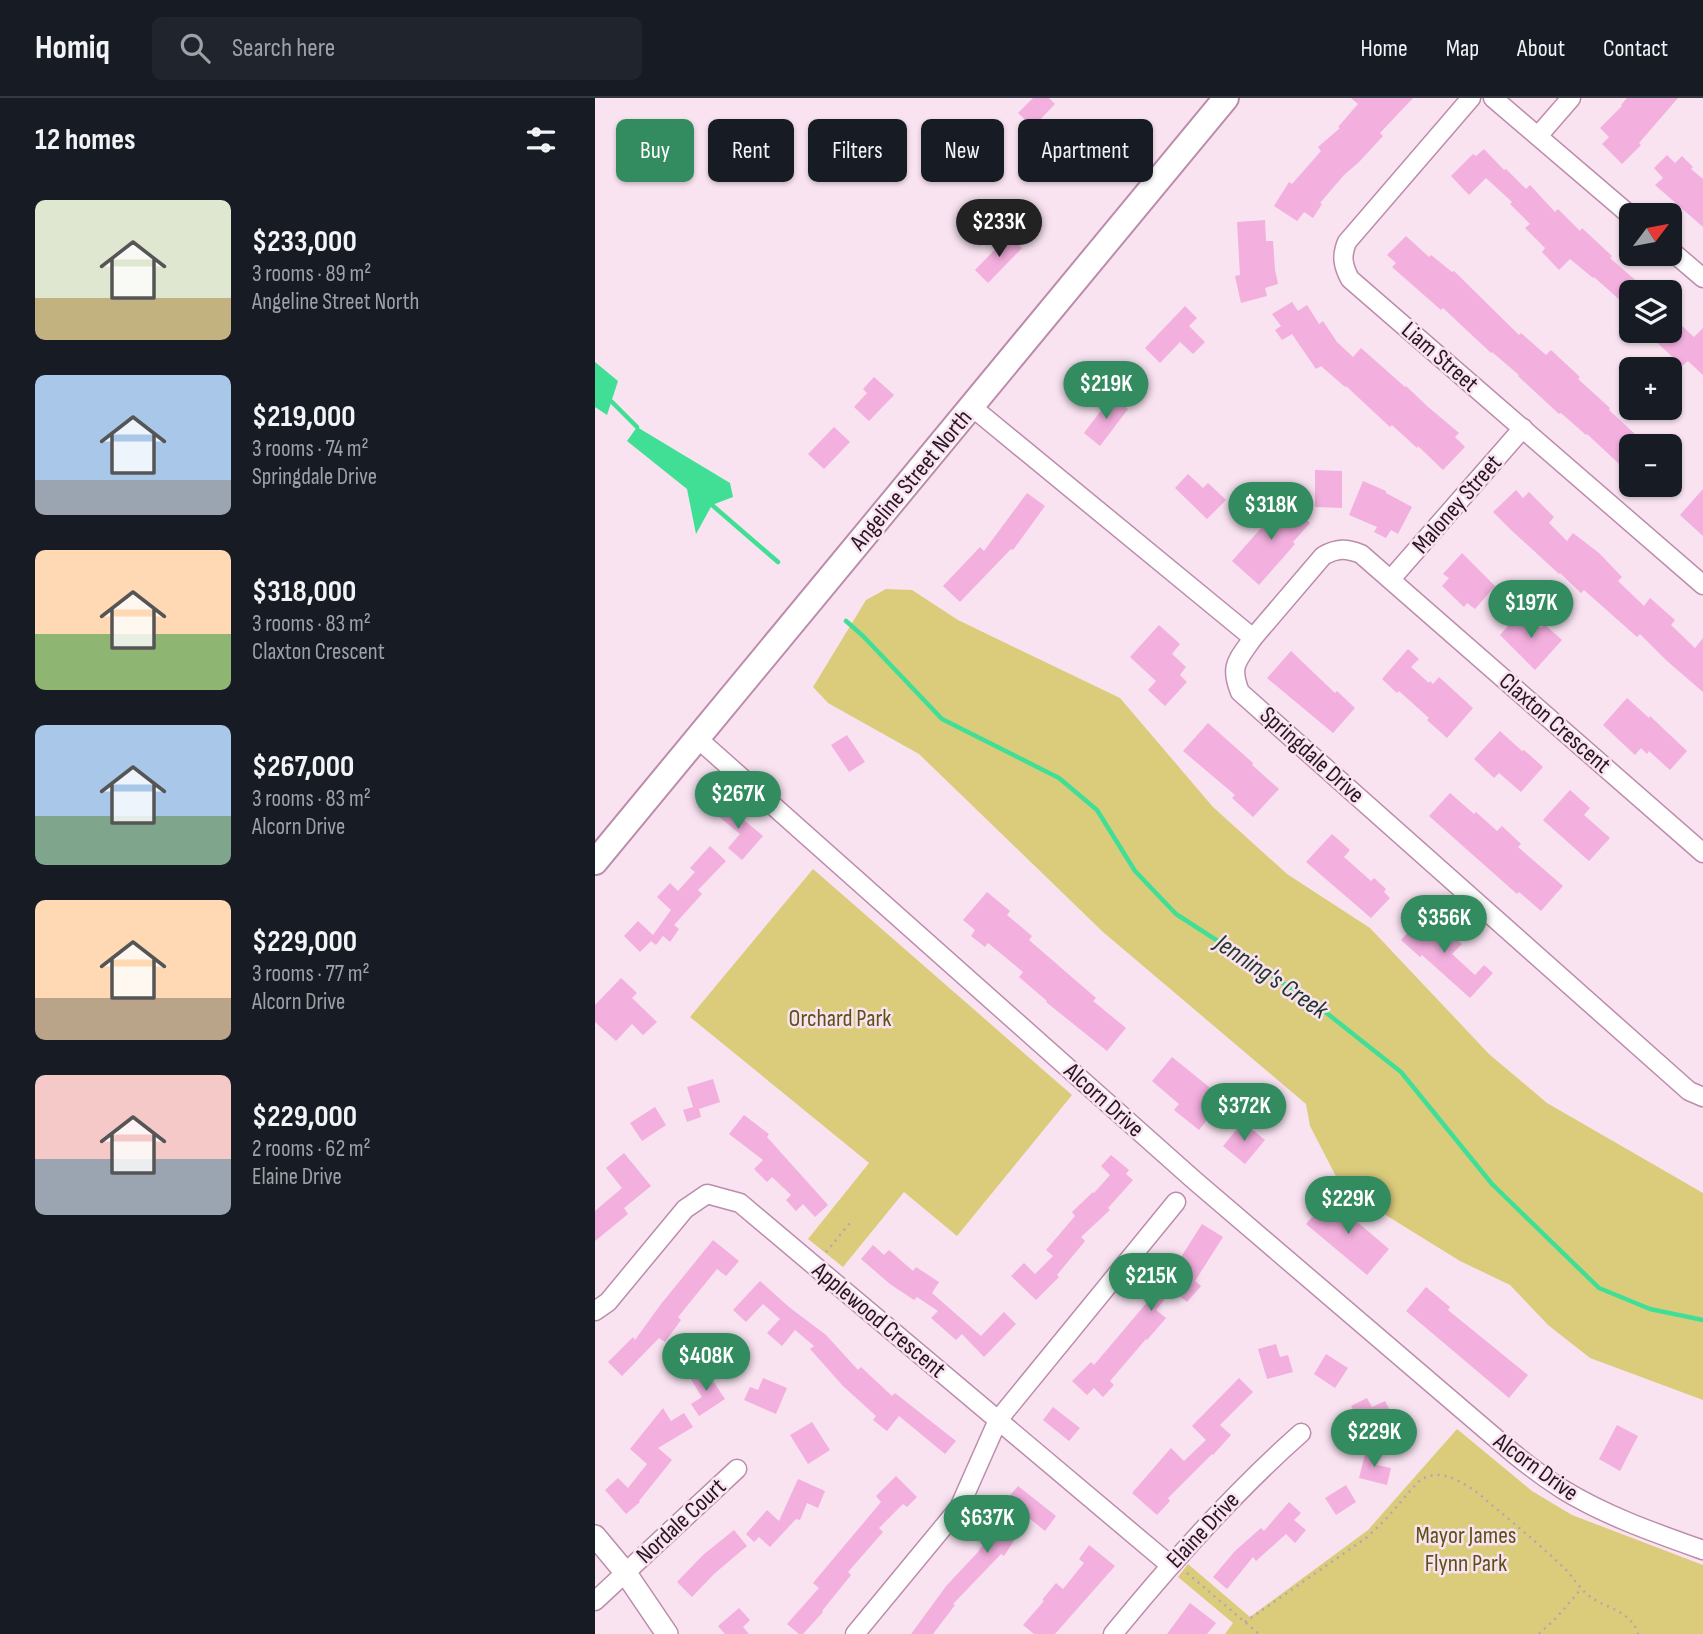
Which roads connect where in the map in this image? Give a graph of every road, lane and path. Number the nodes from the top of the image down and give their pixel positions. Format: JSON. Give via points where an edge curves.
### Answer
{"nodes":[{"id":1,"x":1226,"y":98,"type":"edge"},
{"id":2,"x":1471,"y":98,"type":"edge"},
{"id":3,"x":1493,"y":98,"type":"edge"},
{"id":4,"x":1571,"y":98,"type":"edge"},
{"id":5,"x":1538,"y":136,"type":"junction"},
{"id":6,"x":1619,"y":206,"type":"edge"},
{"id":7,"x":1682,"y":260,"type":"edge"},
{"id":8,"x":1703,"y":278,"type":"edge"},
{"id":9,"x":972,"y":407,"type":"junction"},
{"id":10,"x":1523,"y":428,"type":"junction"},
{"id":11,"x":1391,"y":579,"type":"junction"},
{"id":12,"x":1703,"y":585,"type":"edge"},
{"id":13,"x":1253,"y":638,"type":"junction"},
{"id":14,"x":697,"y":738,"type":"junction"},
{"id":15,"x":1703,"y":853,"type":"edge"},
{"id":16,"x":595,"y":862,"type":"edge"},
{"id":17,"x":1703,"y":1097,"type":"edge"},
{"id":18,"x":1176,"y":1202,"type":"dead end"},
{"id":19,"x":850,"y":1223,"type":"dead end"},
{"id":20,"x":815,"y":1266,"type":"junction"},
{"id":21,"x":595,"y":1311,"type":"edge"},
{"id":22,"x":997,"y":1420,"type":"junction"},
{"id":23,"x":1301,"y":1433,"type":"dead end"},
{"id":24,"x":737,"y":1469,"type":"dead end"},
{"id":25,"x":595,"y":1536,"type":"edge"},
{"id":26,"x":1703,"y":1550,"type":"edge"},
{"id":27,"x":1171,"y":1563,"type":"junction"},
{"id":28,"x":625,"y":1572,"type":"junction"},
{"id":29,"x":1581,"y":1589,"type":"junction"},
{"id":30,"x":595,"y":1601,"type":"edge"},
{"id":31,"x":1245,"y":1622,"type":"junction"},
{"id":32,"x":667,"y":1634,"type":"edge"},
{"id":33,"x":855,"y":1634,"type":"edge"},
{"id":34,"x":1113,"y":1634,"type":"edge"},
{"id":35,"x":1259,"y":1634,"type":"edge"},
{"id":36,"x":1539,"y":1634,"type":"edge"},
{"id":37,"x":1638,"y":1634,"type":"edge"}],
"edges":[{"from":1,"to":9,"type":"main road","name":"Angeline Street North"},
{"from":2,"to":10,"type":"street","name":"Liam Street","via":[[1347,242],[1343,260],[1350,279]]},
{"from":3,"to":5,"type":"street"},
{"from":4,"to":5,"type":"street"},
{"from":5,"to":6,"type":"street"},
{"from":7,"to":8,"type":"street"},
{"from":9,"to":13,"type":"street"},
{"from":9,"to":14,"type":"main road","name":"Angeline Street North"},
{"from":10,"to":11,"type":"street","name":"Maloney Street"},
{"from":10,"to":12,"type":"street","name":"Liam Street"},
{"from":11,"to":13,"type":"street","name":"Claxton Crescent","via":[[1361,554],[1334,550],[1323,556]]},
{"from":11,"to":15,"type":"street","name":"Claxton Crescent"},
{"from":13,"to":17,"type":"street","name":"Springdale Drive","via":[[1238,660],[1234,676],[1240,692],[1689,1091]]},
{"from":14,"to":16,"type":"main road","name":"Angeline Street North"},
{"from":14,"to":26,"type":"street","name":"Alcorn Drive","via":[[1194,1181],[1513,1453],[1588,1504]]},
{"from":18,"to":22,"type":"street"},
{"from":19,"to":20,"type":"path"},
{"from":20,"to":21,"type":"street","name":"Applewood Crescent","via":[[740,1203],[708,1194],[685,1209],[608,1302]]},
{"from":20,"to":22,"type":"street","name":"Applewood Crescent"},
{"from":22,"to":27,"type":"street","name":"Applewood Crescent"},
{"from":22,"to":33,"type":"street","via":[[959,1507]]},
{"from":23,"to":27,"type":"street","name":"Elaine Drive"},
{"from":24,"to":28,"type":"street","name":"Nordale Court"},
{"from":25,"to":28,"type":"street"},
{"from":27,"to":31,"type":"path"},
{"from":27,"to":34,"type":"street","name":"Elaine Drive"},
{"from":28,"to":30,"type":"street","name":"Nordale Court"},
{"from":28,"to":32,"type":"street"},
{"from":29,"to":31,"type":"path","via":[[1561,1565],[1479,1494],[1448,1476],[1430,1475],[1366,1538]]},
{"from":29,"to":36,"type":"path"},
{"from":29,"to":37,"type":"path","via":[[1631,1619]]},
{"from":31,"to":35,"type":"path"}]}
